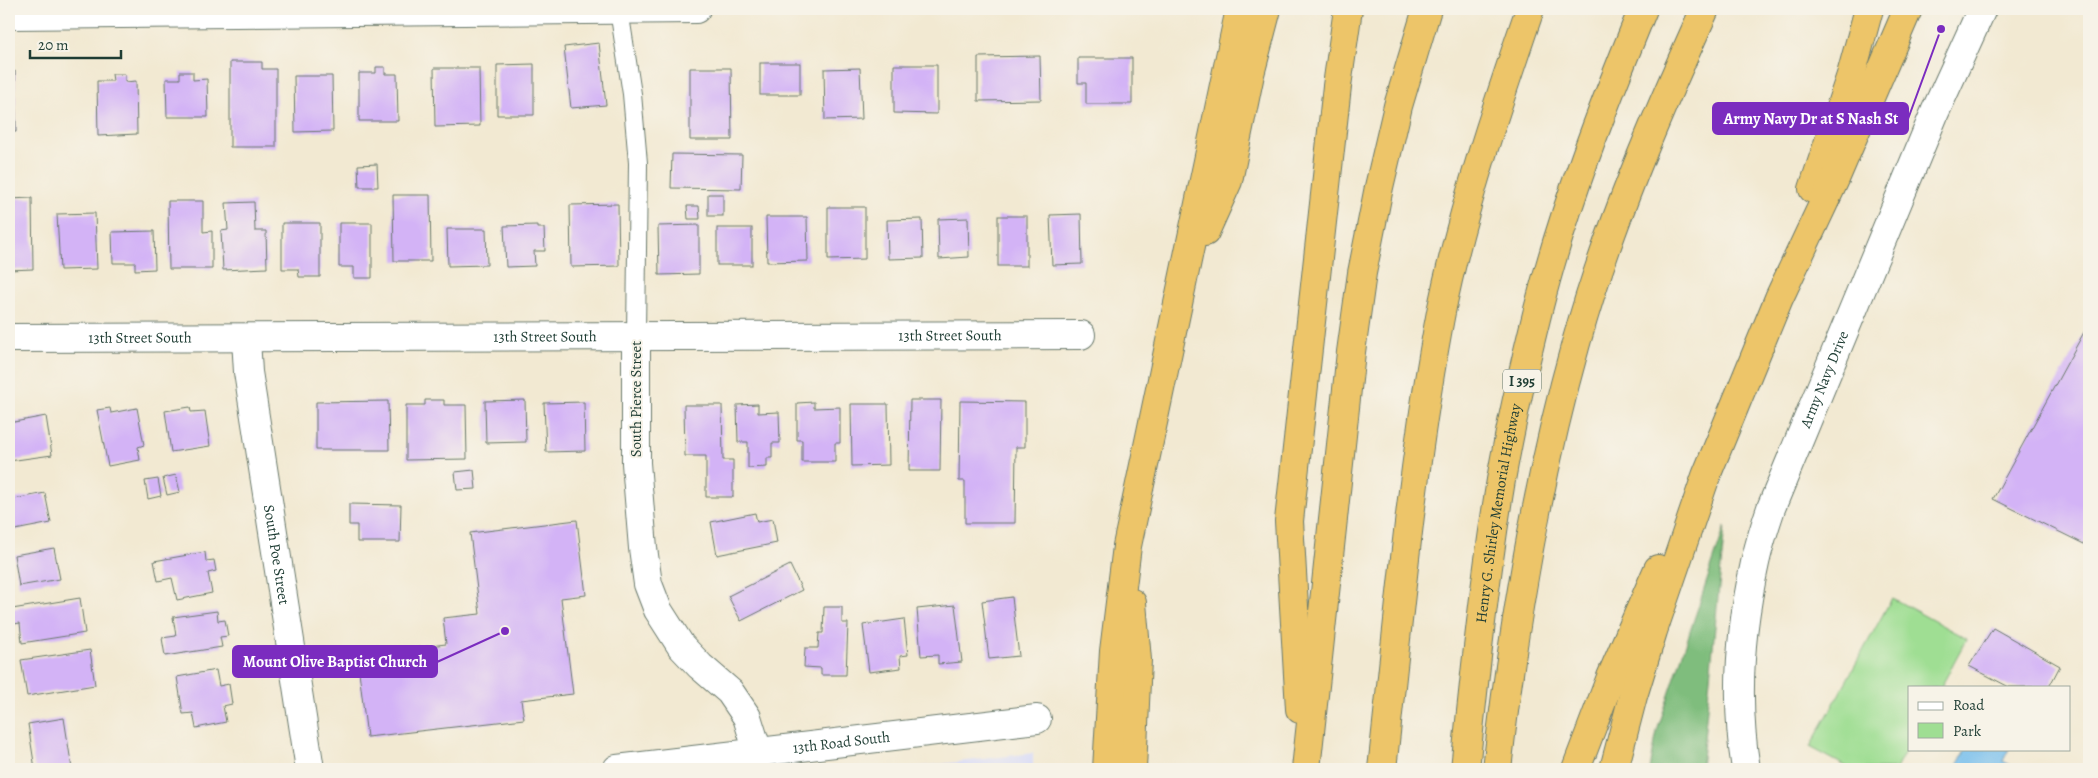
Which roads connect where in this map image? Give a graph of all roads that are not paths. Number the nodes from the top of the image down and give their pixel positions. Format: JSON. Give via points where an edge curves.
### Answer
{"nodes":[{"id":1,"x":696,"y":9,"type":"edge"},
{"id":2,"x":1240,"y":9,"type":"edge"},
{"id":3,"x":1267,"y":9,"type":"edge"},
{"id":4,"x":1348,"y":9,"type":"edge"},
{"id":5,"x":1427,"y":9,"type":"edge"},
{"id":6,"x":1530,"y":9,"type":"edge"},
{"id":7,"x":1643,"y":9,"type":"edge"},
{"id":8,"x":1705,"y":9,"type":"edge"},
{"id":9,"x":1869,"y":9,"type":"edge"},
{"id":10,"x":1908,"y":9,"type":"edge"},
{"id":11,"x":1982,"y":9,"type":"edge"},
{"id":12,"x":619,"y":10,"type":"edge"},
{"id":13,"x":9,"y":15,"type":"edge"},
{"id":14,"x":1180,"y":289,"type":"junction"},
{"id":15,"x":1779,"y":298,"type":"junction"},
{"id":16,"x":1081,"y":335,"type":"dead end"},
{"id":17,"x":636,"y":336,"type":"junction"},
{"id":18,"x":9,"y":338,"type":"edge"},
{"id":19,"x":246,"y":339,"type":"junction"},
{"id":20,"x":1706,"y":476,"type":"junction"},
{"id":21,"x":1127,"y":546,"type":"junction"},
{"id":22,"x":1037,"y":719,"type":"dead end"},
{"id":23,"x":743,"y":759,"type":"edge"},
{"id":24,"x":310,"y":769,"type":"edge"},
{"id":25,"x":617,"y":769,"type":"edge"},
{"id":26,"x":1107,"y":769,"type":"edge"},
{"id":27,"x":1132,"y":769,"type":"edge"},
{"id":28,"x":1305,"y":769,"type":"edge"},
{"id":29,"x":1382,"y":769,"type":"edge"},
{"id":30,"x":1465,"y":769,"type":"edge"},
{"id":31,"x":1497,"y":769,"type":"edge"},
{"id":32,"x":1576,"y":769,"type":"edge"},
{"id":33,"x":1614,"y":769,"type":"edge"},
{"id":34,"x":1746,"y":769,"type":"edge"}],
"edges":[{"from":1,"to":12,"type":"street"},
{"from":2,"to":14,"type":"highway"},
{"from":3,"to":14,"type":"highway","via":[[1228,181]]},
{"from":4,"to":28,"type":"highway","via":[[1290,521]]},
{"from":5,"to":28,"type":"highway","via":[[1396,115],[1362,273]]},
{"from":6,"to":29,"type":"highway","via":[[1483,148],[1442,311],[1413,493]]},
{"from":7,"to":30,"type":"highway","name":"Henry G. Shirley Memorial Highway","number":"I 395","via":[[1616,75],[1561,232],[1521,383],[1488,561]]},
{"from":8,"to":31,"type":"highway","via":[[1675,74],[1619,214],[1576,341],[1549,451],[1525,572]]},
{"from":9,"to":15,"type":"highway"},
{"from":10,"to":15,"type":"highway","via":[[1835,179]]},
{"from":11,"to":34,"type":"street","name":"Army Navy Drive","via":[[1924,139],[1771,508],[1755,562],[1744,620],[1739,691]]},
{"from":12,"to":13,"type":"street"},
{"from":12,"to":17,"type":"lane","name":"South Pierce Street","via":[[632,94],[638,163]]},
{"from":14,"to":21,"type":"highway"},
{"from":15,"to":20,"type":"highway"},
{"from":16,"to":17,"type":"street","name":"13th Street South"},
{"from":17,"to":19,"type":"street","name":"13th Street South"},
{"from":17,"to":23,"type":"street","name":"South Pierce Street","via":[[636,463],[648,584],[658,610],[681,646],[730,692],[747,717]]},
{"from":18,"to":19,"type":"street","name":"13th Street South"},
{"from":19,"to":24,"type":"street","name":"South Poe Street","via":[[248,372]]},
{"from":20,"to":32,"type":"highway","via":[[1653,579]]},
{"from":20,"to":33,"type":"highway","via":[[1653,631]]},
{"from":21,"to":26,"type":"highway","via":[[1114,651]]},
{"from":21,"to":27,"type":"highway","via":[[1137,660]]},
{"from":22,"to":23,"type":"street","name":"13th Road South"},
{"from":23,"to":25,"type":"street","name":"13th Road South"}]}
